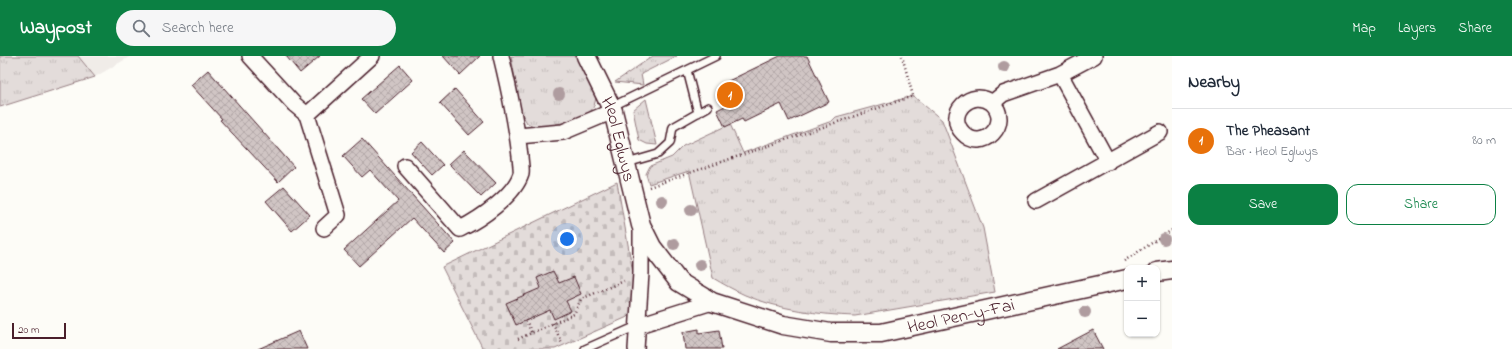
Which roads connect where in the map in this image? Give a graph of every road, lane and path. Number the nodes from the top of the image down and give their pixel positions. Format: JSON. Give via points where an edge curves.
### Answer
{"nodes":[{"id":1,"x":250,"y":56,"type":"edge"},
{"id":2,"x":372,"y":56,"type":"edge"},
{"id":3,"x":501,"y":56,"type":"edge"},
{"id":4,"x":586,"y":56,"type":"edge"},
{"id":5,"x":716,"y":56,"type":"edge"},
{"id":6,"x":902,"y":56,"type":"edge"},
{"id":7,"x":1094,"y":56,"type":"edge"},
{"id":8,"x":687,"y":70,"type":"junction"},
{"id":9,"x":1060,"y":74,"type":"junction"},
{"id":10,"x":992,"y":103,"type":"dead end"},
{"id":11,"x":708,"y":108,"type":"dead end"},
{"id":12,"x":612,"y":109,"type":"junction"},
{"id":13,"x":698,"y":113,"type":"junction"},
{"id":14,"x":307,"y":115,"type":"junction"},
{"id":15,"x":1160,"y":132,"type":"dead end"},
{"id":16,"x":518,"y":136,"type":"junction"},
{"id":17,"x":1108,"y":162,"type":"junction"},
{"id":18,"x":627,"y":163,"type":"junction"},
{"id":19,"x":405,"y":166,"type":"dead end"},
{"id":20,"x":633,"y":192,"type":"junction"},
{"id":21,"x":1036,"y":201,"type":"dead end"},
{"id":22,"x":641,"y":225,"type":"junction"},
{"id":23,"x":324,"y":228,"type":"dead end"},
{"id":24,"x":1172,"y":270,"type":"edge"},
{"id":25,"x":1160,"y":272,"type":"edge"},
{"id":26,"x":641,"y":273,"type":"junction"},
{"id":27,"x":1124,"y":280,"type":"edge"},
{"id":28,"x":712,"y":302,"type":"junction"},
{"id":29,"x":526,"y":320,"type":"dead end"},
{"id":30,"x":553,"y":323,"type":"junction"},
{"id":31,"x":639,"y":325,"type":"junction"},
{"id":32,"x":531,"y":332,"type":"junction"},
{"id":33,"x":518,"y":339,"type":"dead end"},
{"id":34,"x":562,"y":344,"type":"dead end"},
{"id":35,"x":585,"y":349,"type":"edge"},
{"id":36,"x":636,"y":349,"type":"edge"}],
"edges":[{"from":1,"to":14,"type":"street"},
{"from":2,"to":14,"type":"street"},
{"from":3,"to":16,"type":"street"},
{"from":4,"to":12,"type":"street","name":"Heol Eglwys"},
{"from":5,"to":8,"type":"lane"},
{"from":6,"to":20,"type":"path","via":[[913,96]]},
{"from":7,"to":9,"type":"street"},
{"from":8,"to":12,"type":"lane"},
{"from":8,"to":13,"type":"lane"},
{"from":9,"to":10,"type":"street","via":[[1003,94]]},
{"from":9,"to":17,"type":"street"},
{"from":11,"to":13,"type":"lane"},
{"from":12,"to":16,"type":"street","via":[[563,132]]},
{"from":12,"to":18,"type":"street","name":"Heol Eglwys"},
{"from":13,"to":18,"type":"lane","via":[[673,127],[670,143],[658,154]]},
{"from":14,"to":23,"type":"street","via":[[338,215]]},
{"from":15,"to":17,"type":"street"},
{"from":16,"to":19,"type":"street","via":[[521,173],[512,190],[477,221],[460,229]]},
{"from":17,"to":21,"type":"street"},
{"from":18,"to":20,"type":"street","name":"Heol Eglwys"},
{"from":20,"to":22,"type":"street","name":"Heol Eglwys"},
{"from":22,"to":26,"type":"street"},
{"from":22,"to":28,"type":"street","name":"Heol Pen-y-Fai","via":[[652,246],[679,282]]},
{"from":24,"to":25,"type":"street"},
{"from":26,"to":30,"type":"path","via":[[581,299],[574,314]]},
{"from":26,"to":31,"type":"street"},
{"from":27,"to":28,"type":"street","name":"Heol Pen-y-Fai","via":[[881,333],[831,333],[783,326]]},
{"from":28,"to":31,"type":"street"},
{"from":29,"to":32,"type":"path"},
{"from":30,"to":32,"type":"path"},
{"from":30,"to":34,"type":"path"},
{"from":31,"to":35,"type":"lane"},
{"from":31,"to":36,"type":"street"},
{"from":32,"to":33,"type":"path"}]}
